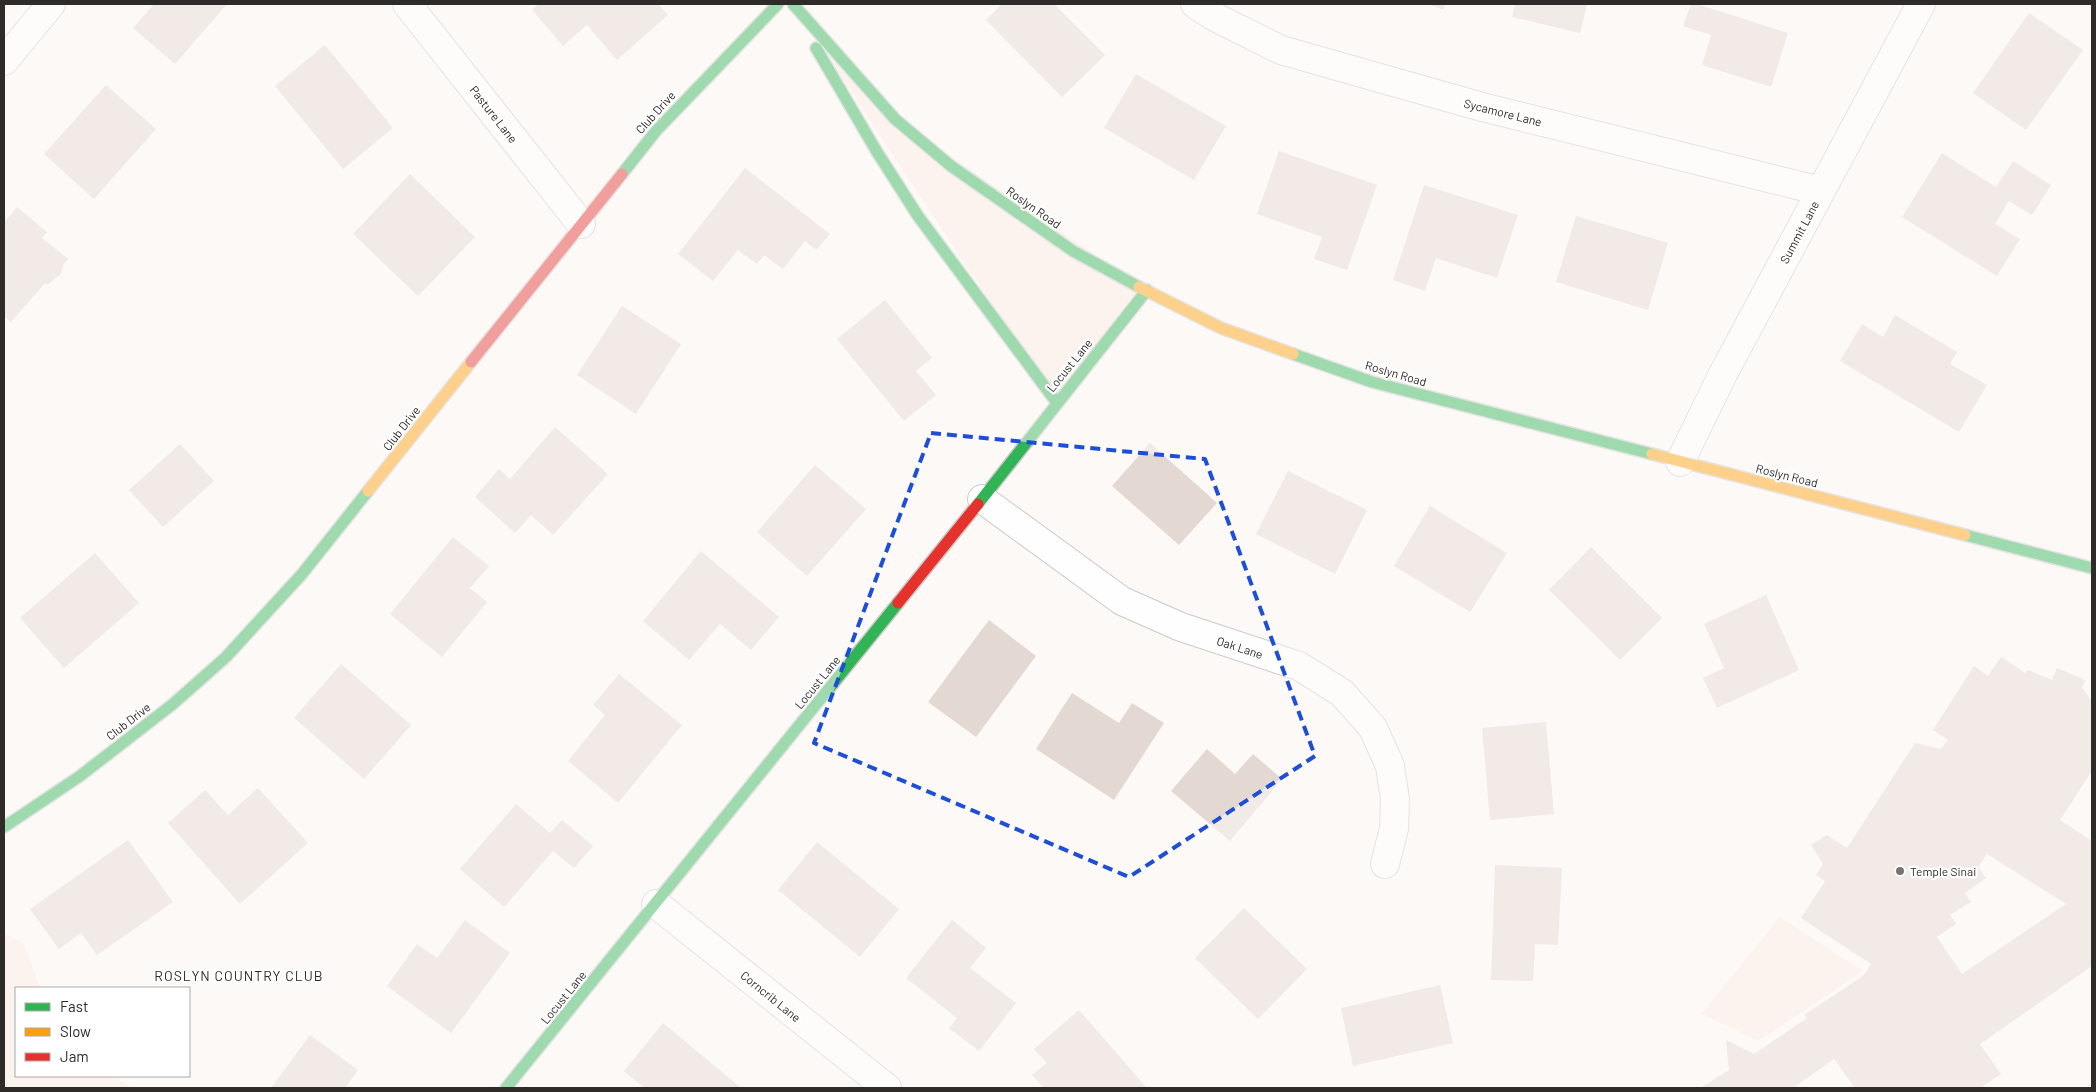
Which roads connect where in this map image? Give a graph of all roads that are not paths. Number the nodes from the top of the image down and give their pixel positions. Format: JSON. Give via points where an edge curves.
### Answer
{"nodes":[{"id":1,"x":51,"y":4,"type":"edge"},
{"id":2,"x":407,"y":4,"type":"edge"},
{"id":3,"x":778,"y":4,"type":"edge"},
{"id":4,"x":792,"y":4,"type":"edge"},
{"id":5,"x":1195,"y":4,"type":"edge"},
{"id":6,"x":1921,"y":4,"type":"edge"},
{"id":7,"x":4,"y":61,"type":"edge"},
{"id":8,"x":1821,"y":191,"type":"junction"},
{"id":9,"x":581,"y":224,"type":"junction"},
{"id":10,"x":1147,"y":290,"type":"junction"},
{"id":11,"x":1057,"y":403,"type":"junction"},
{"id":12,"x":1680,"y":462,"type":"junction"},
{"id":13,"x":982,"y":499,"type":"junction"},
{"id":14,"x":2092,"y":568,"type":"edge"},
{"id":15,"x":4,"y":827,"type":"edge"},
{"id":16,"x":1385,"y":864,"type":"dead end"},
{"id":17,"x":656,"y":904,"type":"junction"},
{"id":18,"x":506,"y":1088,"type":"edge"},
{"id":19,"x":887,"y":1088,"type":"edge"}],
"edges":[{"from":1,"to":7,"type":"street"},
{"from":2,"to":9,"type":"street","name":"Pasture Lane"},
{"from":3,"to":9,"type":"street","name":"Club Drive","via":[[656,131]]},
{"from":4,"to":10,"type":"street","name":"Roslyn Road","via":[[895,119],[951,166],[1073,251]]},
{"from":4,"to":11,"type":"street","via":[[877,152],[918,216]]},
{"from":5,"to":8,"type":"street","name":"Sycamore Lane","via":[[1281,50],[1482,107]]},
{"from":6,"to":8,"type":"street","name":"Summit Lane"},
{"from":8,"to":12,"type":"street","name":"Summit Lane"},
{"from":9,"to":15,"type":"street","name":"Club Drive","via":[[302,574],[226,657],[173,704],[88,770]]},
{"from":10,"to":11,"type":"street","name":"Locust Lane"},
{"from":10,"to":12,"type":"street","name":"Roslyn Road","via":[[1221,328],[1372,382]]},
{"from":11,"to":13,"type":"street","name":"Locust Lane"},
{"from":12,"to":14,"type":"street","name":"Roslyn Road"},
{"from":13,"to":16,"type":"street","name":"Oak Lane","via":[[1122,601],[1181,628],[1298,666],[1342,693],[1373,728],[1390,766],[1395,798],[1394,829]]},
{"from":13,"to":17,"type":"street","name":"Locust Lane"},
{"from":17,"to":18,"type":"street","name":"Locust Lane"},
{"from":17,"to":19,"type":"street","name":"Corncrib Lane"}]}
